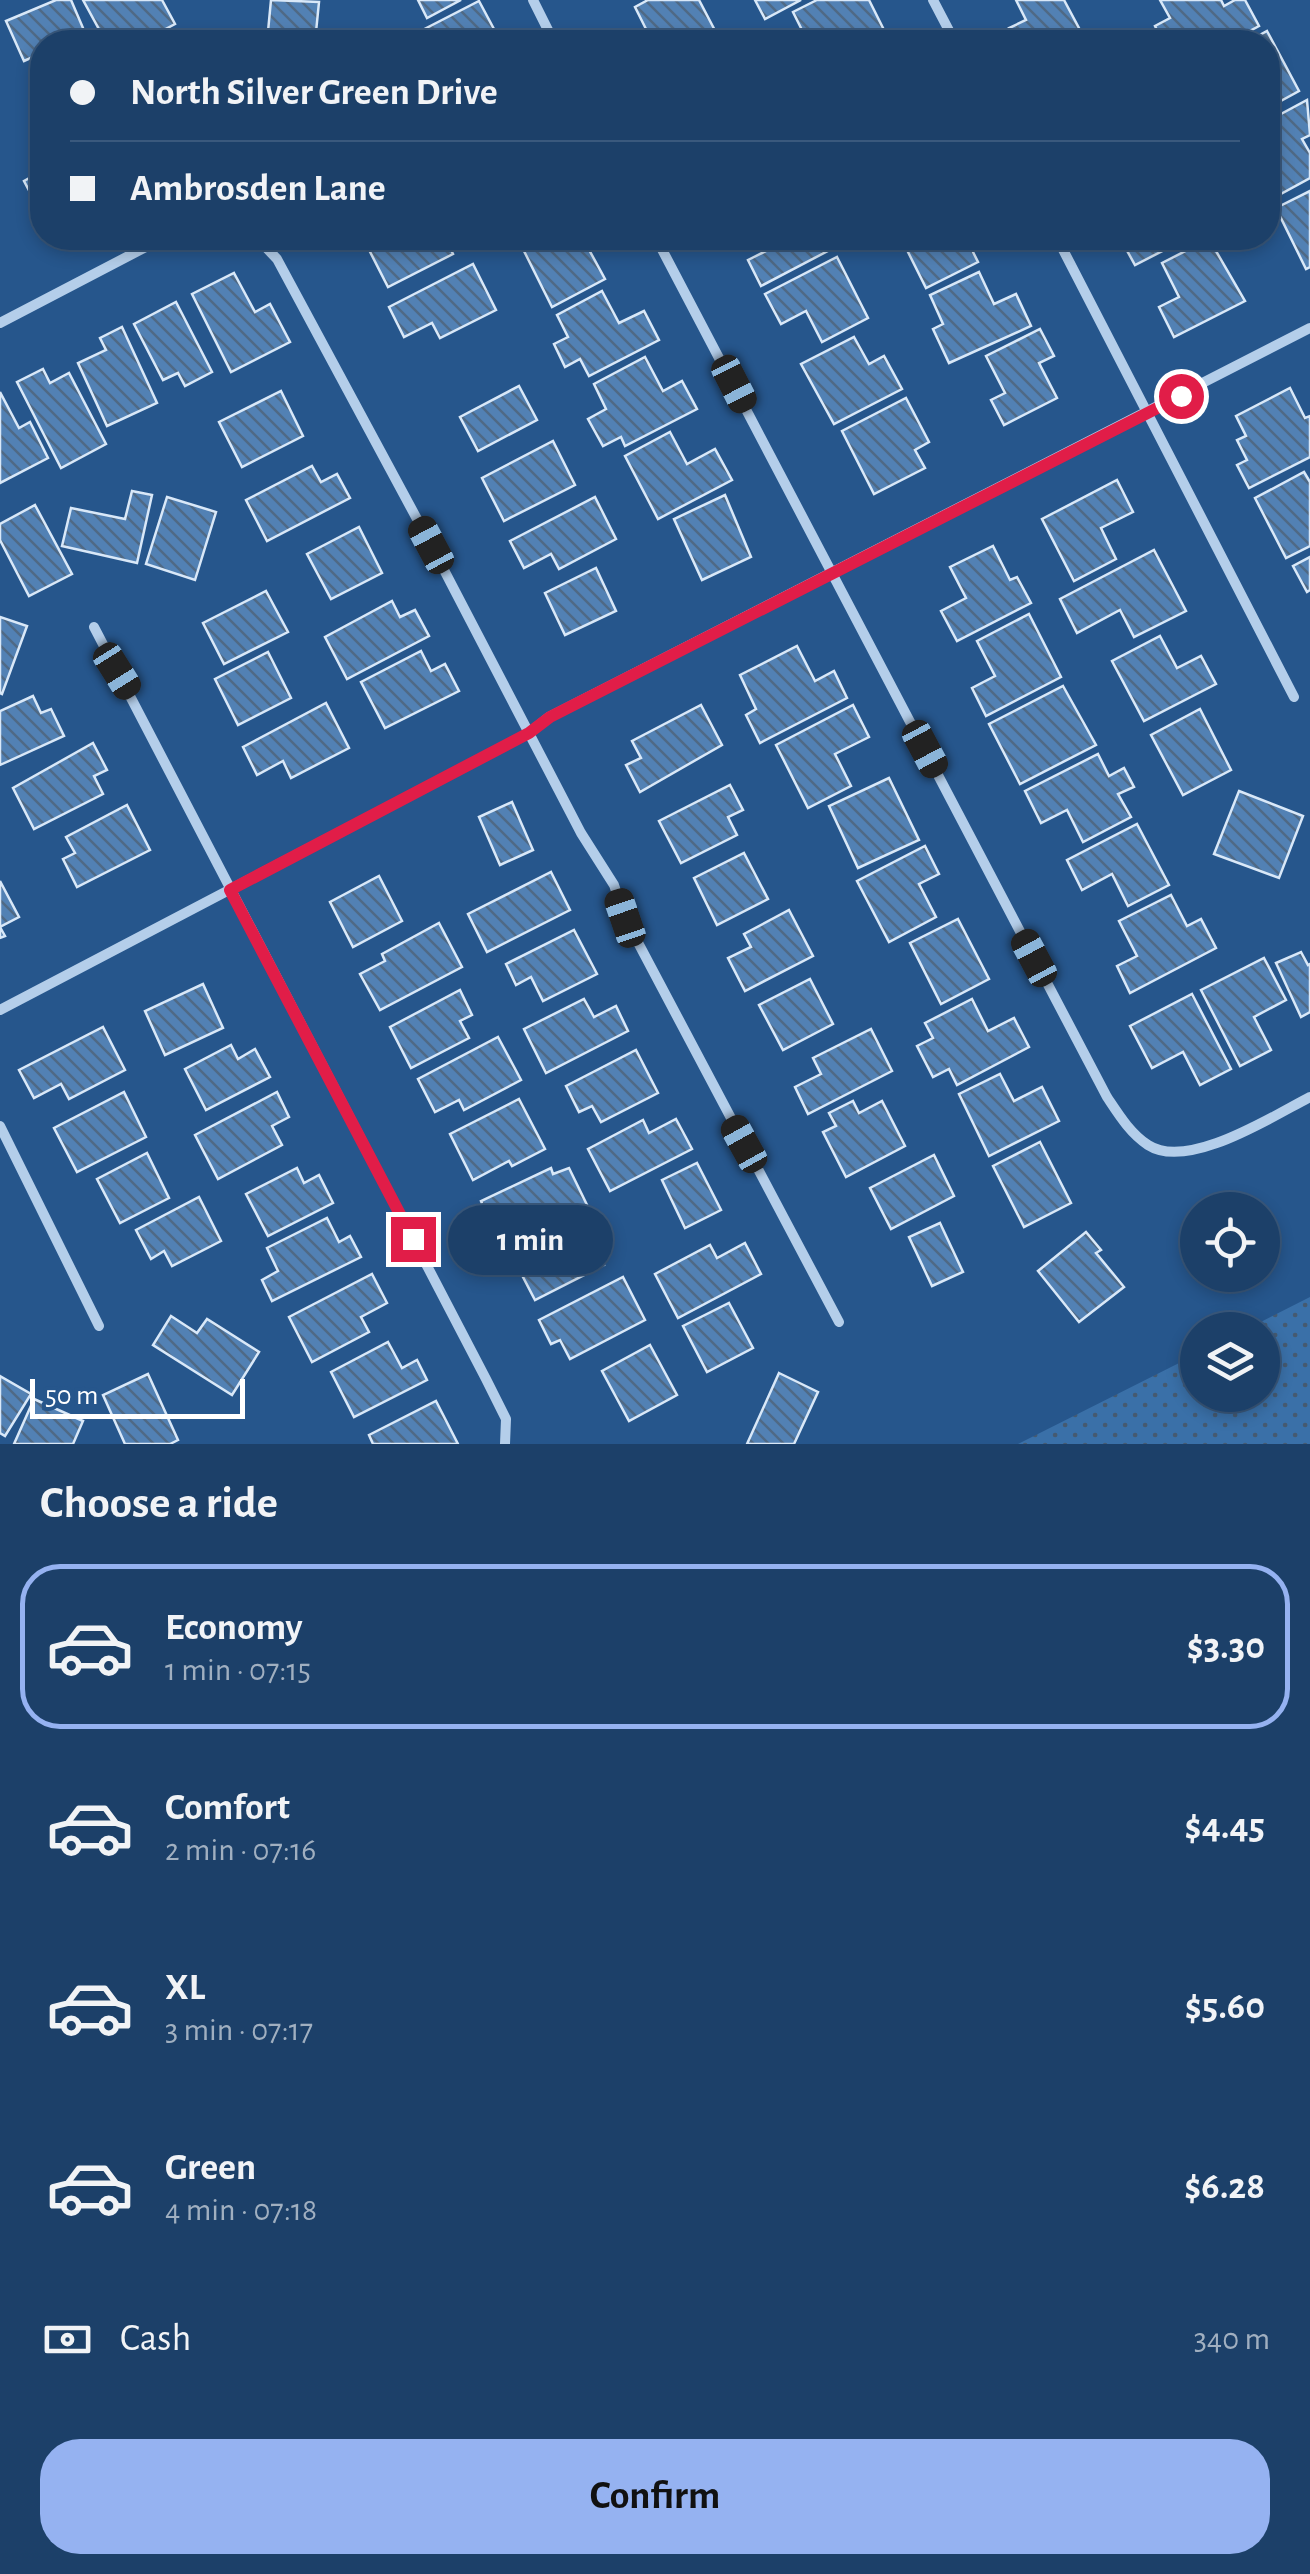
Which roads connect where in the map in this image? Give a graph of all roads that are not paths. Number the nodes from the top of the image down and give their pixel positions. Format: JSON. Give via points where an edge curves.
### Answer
{"nodes":[{"id":1,"x":532,"y":0,"type":"edge"},
{"id":2,"x":933,"y":0,"type":"edge"},
{"id":3,"x":548,"y":30,"type":"edge"},
{"id":4,"x":949,"y":30,"type":"edge"},
{"id":5,"x":140,"y":250,"type":"edge"},
{"id":6,"x":268,"y":250,"type":"edge"},
{"id":7,"x":662,"y":250,"type":"edge"},
{"id":8,"x":1063,"y":250,"type":"edge"},
{"id":9,"x":0,"y":323,"type":"edge"},
{"id":10,"x":1310,"y":328,"type":"edge"},
{"id":11,"x":1149,"y":413,"type":"junction"},
{"id":12,"x":834,"y":574,"type":"junction"},
{"id":13,"x":94,"y":626,"type":"dead end"},
{"id":14,"x":1294,"y":698,"type":"dead end"},
{"id":15,"x":529,"y":733,"type":"junction"},
{"id":16,"x":230,"y":890,"type":"junction"},
{"id":17,"x":0,"y":1010,"type":"edge"},
{"id":18,"x":1310,"y":1097,"type":"edge"},
{"id":19,"x":0,"y":1126,"type":"edge"},
{"id":20,"x":838,"y":1322,"type":"dead end"},
{"id":21,"x":98,"y":1326,"type":"dead end"},
{"id":22,"x":505,"y":1444,"type":"edge"}],
"edges":[{"from":1,"to":3,"type":"street"},
{"from":2,"to":4,"type":"street"},
{"from":5,"to":9,"type":"street"},
{"from":6,"to":15,"type":"street"},
{"from":7,"to":12,"type":"street"},
{"from":8,"to":11,"type":"street"},
{"from":10,"to":11,"type":"street"},
{"from":11,"to":12,"type":"street"},
{"from":11,"to":14,"type":"street"},
{"from":12,"to":15,"type":"street"},
{"from":12,"to":18,"type":"street","via":[[1126,1126],[1152,1148],[1194,1152]]},
{"from":13,"to":16,"type":"street"},
{"from":15,"to":16,"type":"street"},
{"from":15,"to":20,"type":"street"},
{"from":16,"to":17,"type":"street"},
{"from":16,"to":22,"type":"street","via":[[506,1419]]},
{"from":19,"to":21,"type":"street"}]}
